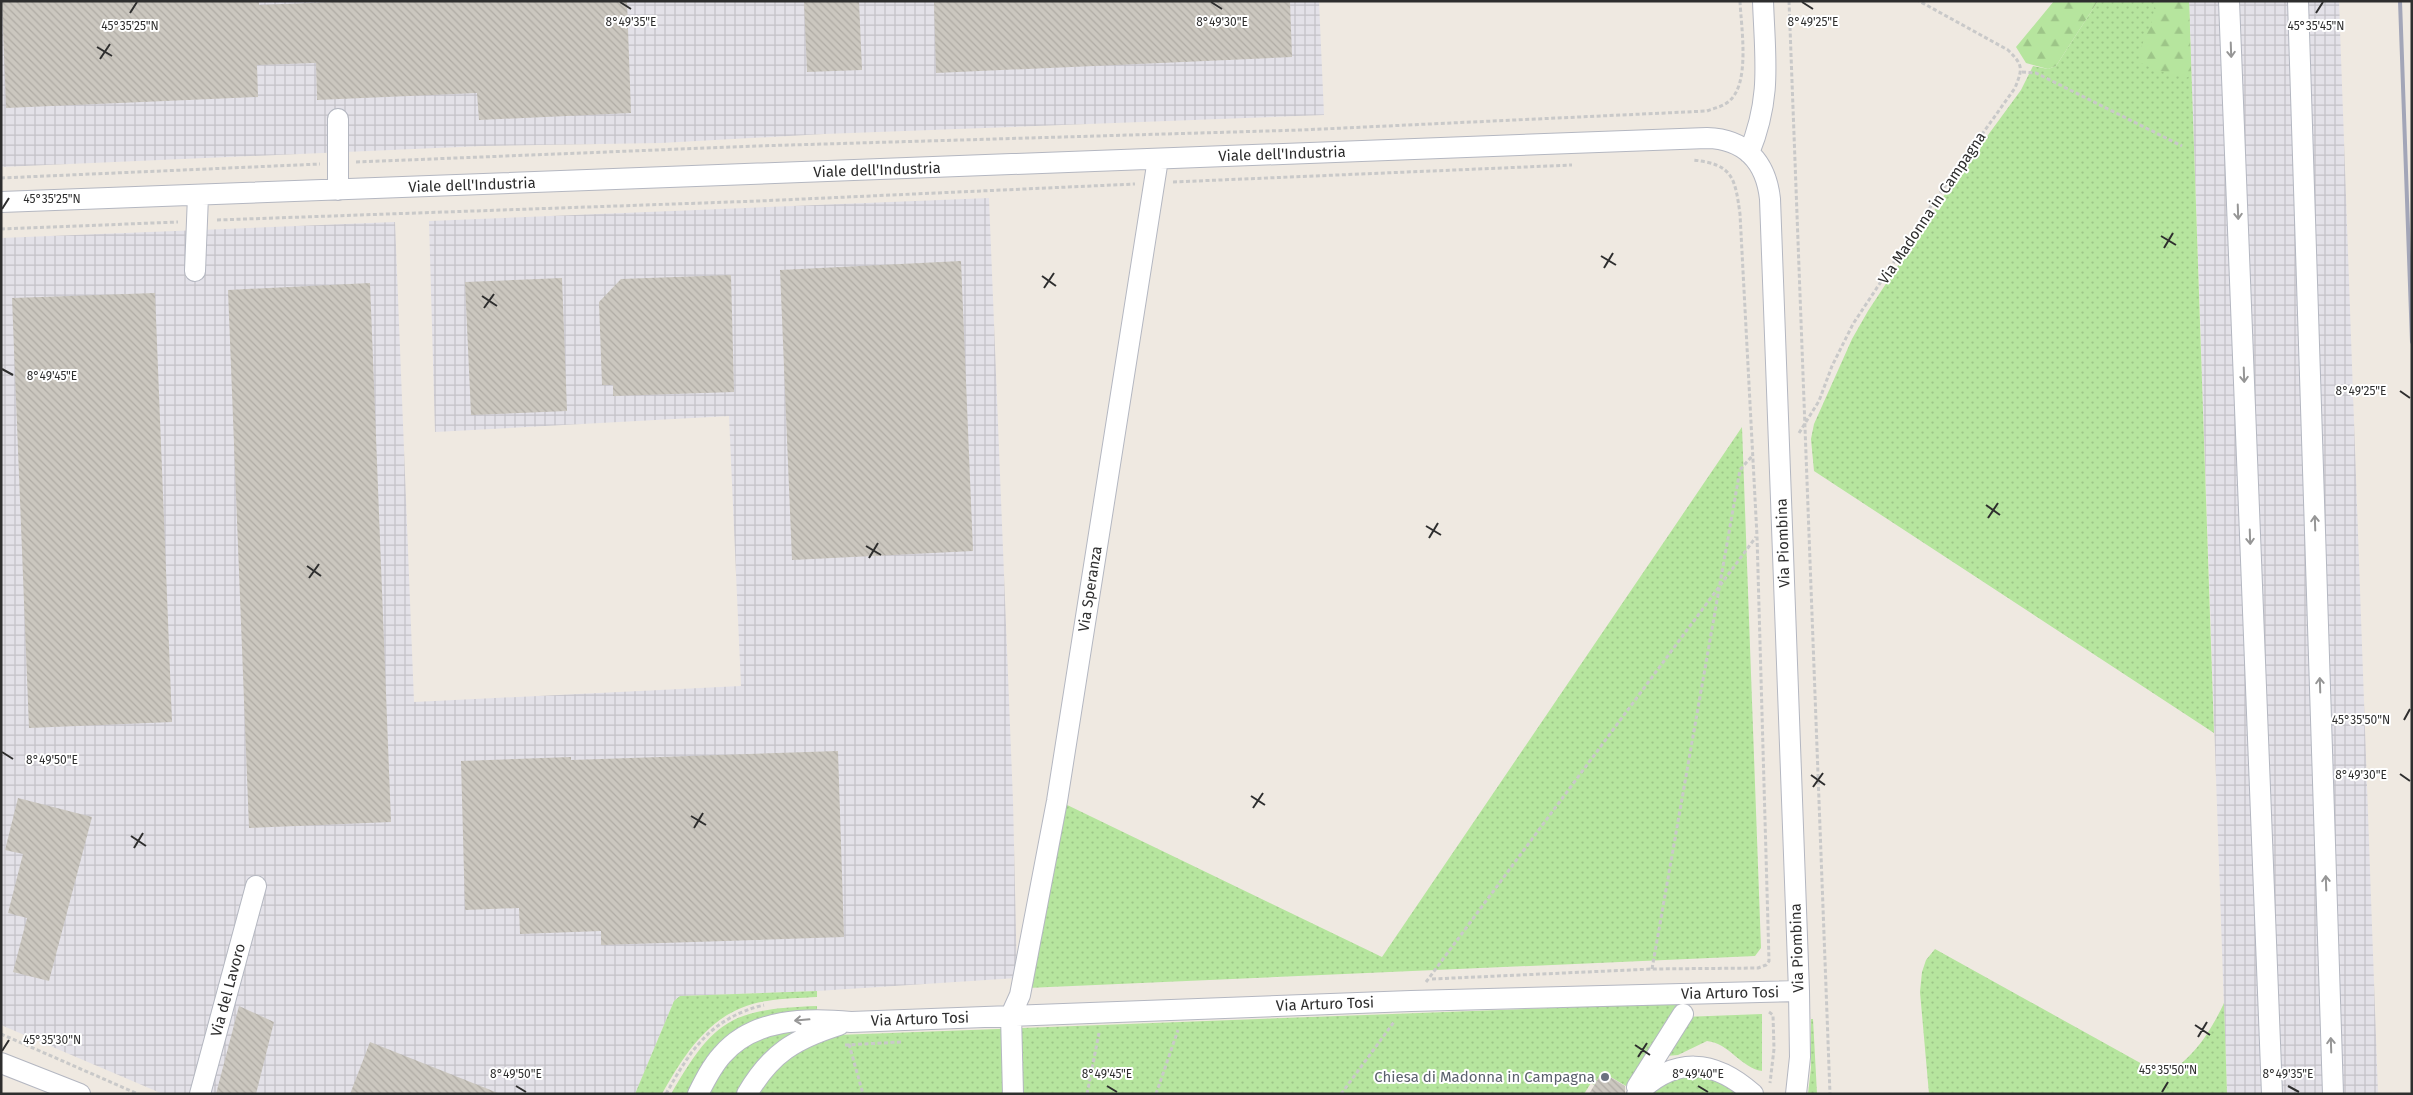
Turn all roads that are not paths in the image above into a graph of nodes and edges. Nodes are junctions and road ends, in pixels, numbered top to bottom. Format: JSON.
{"nodes":[{"id":1,"x":1763,"y":1,"type":"edge"},
{"id":2,"x":2229,"y":1,"type":"edge"},
{"id":3,"x":2298,"y":1,"type":"edge"},
{"id":4,"x":338,"y":119,"type":"dead end"},
{"id":5,"x":1749,"y":152,"type":"junction"},
{"id":6,"x":1158,"y":159,"type":"junction"},
{"id":7,"x":338,"y":190,"type":"junction"},
{"id":8,"x":198,"y":196,"type":"junction"},
{"id":9,"x":1,"y":202,"type":"edge"},
{"id":10,"x":195,"y":271,"type":"dead end"},
{"id":11,"x":256,"y":886,"type":"dead end"},
{"id":12,"x":1799,"y":991,"type":"junction"},
{"id":13,"x":1683,"y":1014,"type":"dead end"},
{"id":14,"x":1011,"y":1015,"type":"junction"},
{"id":15,"x":851,"y":1022,"type":"junction"},
{"id":16,"x":1,"y":1063,"type":"edge"},
{"id":17,"x":1761,"y":1090,"type":"edge"},
{"id":18,"x":80,"y":1094,"type":"edge"},
{"id":19,"x":200,"y":1094,"type":"edge"},
{"id":20,"x":698,"y":1094,"type":"edge"},
{"id":21,"x":747,"y":1094,"type":"edge"},
{"id":22,"x":1013,"y":1094,"type":"edge"},
{"id":23,"x":1633,"y":1094,"type":"edge"},
{"id":24,"x":1637,"y":1094,"type":"edge"},
{"id":25,"x":1796,"y":1094,"type":"edge"},
{"id":26,"x":2272,"y":1094,"type":"edge"},
{"id":27,"x":2333,"y":1094,"type":"edge"}],
"edges":[{"from":1,"to":5,"type":"street"},
{"from":2,"to":26,"type":"street","one_way":true},
{"from":27,"to":3,"type":"street","one_way":true},
{"from":4,"to":7,"type":"street"},
{"from":5,"to":6,"type":"street","name":"Viale dell'Industria"},
{"from":5,"to":12,"type":"street","name":"Via Piombina"},
{"from":6,"to":7,"type":"street","name":"Viale dell'Industria"},
{"from":6,"to":14,"type":"street","name":"Via Speranza"},
{"from":7,"to":8,"type":"street","name":"Viale dell'Industria"},
{"from":8,"to":9,"type":"street","name":"Viale dell'Industria"},
{"from":8,"to":10,"type":"street"},
{"from":11,"to":19,"type":"street","name":"Via del Lavoro"},
{"from":12,"to":14,"type":"street","name":"Via Arturo Tosi"},
{"from":12,"to":25,"type":"street","name":"Via Piombina"},
{"from":13,"to":23,"type":"street"},
{"from":14,"to":15,"type":"street","name":"Via Arturo Tosi"},
{"from":14,"to":22,"type":"street"},
{"from":15,"to":20,"type":"street","name":"Via Arturo Tosi","one_way":true},
{"from":15,"to":21,"type":"street","name":"Via Arturo Tosi"},
{"from":16,"to":18,"type":"street"},
{"from":17,"to":24,"type":"street"}]}
